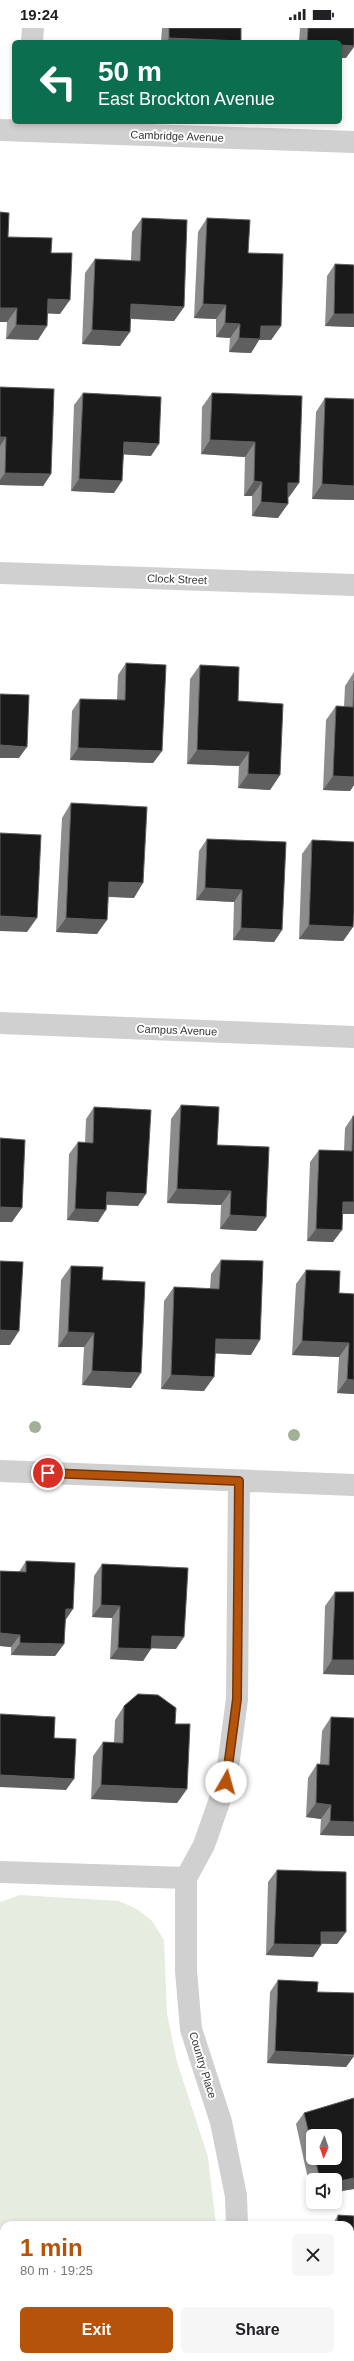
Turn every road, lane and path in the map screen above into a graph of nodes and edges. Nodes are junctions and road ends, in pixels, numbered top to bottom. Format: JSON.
{"nodes":[{"id":1,"x":33,"y":28,"type":"edge"},
{"id":2,"x":32,"y":40,"type":"edge"},
{"id":3,"x":28,"y":127,"type":"edge"},
{"id":4,"x":0,"y":130,"type":"edge"},
{"id":5,"x":354,"y":142,"type":"edge"},
{"id":6,"x":0,"y":573,"type":"edge"},
{"id":7,"x":354,"y":586,"type":"edge"},
{"id":8,"x":0,"y":1023,"type":"edge"},
{"id":9,"x":354,"y":1037,"type":"edge"},
{"id":10,"x":0,"y":1471,"type":"edge"},
{"id":11,"x":239,"y":1481,"type":"junction"},
{"id":12,"x":354,"y":1485,"type":"edge"},
{"id":13,"x":0,"y":1872,"type":"edge"},
{"id":14,"x":186,"y":1878,"type":"junction"},
{"id":15,"x":237,"y":2221,"type":"edge"}],
"edges":[{"from":1,"to":2,"type":"street"},
{"from":3,"to":4,"type":"street","name":"Cambridge Avenue"},
{"from":3,"to":5,"type":"street","name":"Cambridge Avenue"},
{"from":6,"to":7,"type":"street","name":"Clock Street"},
{"from":8,"to":9,"type":"street","name":"Campus Avenue"},
{"from":10,"to":11,"type":"street"},
{"from":11,"to":12,"type":"street"},
{"from":11,"to":14,"type":"street","name":"Country Place"},
{"from":13,"to":14,"type":"street"},
{"from":14,"to":15,"type":"street","name":"Country Place"}]}
